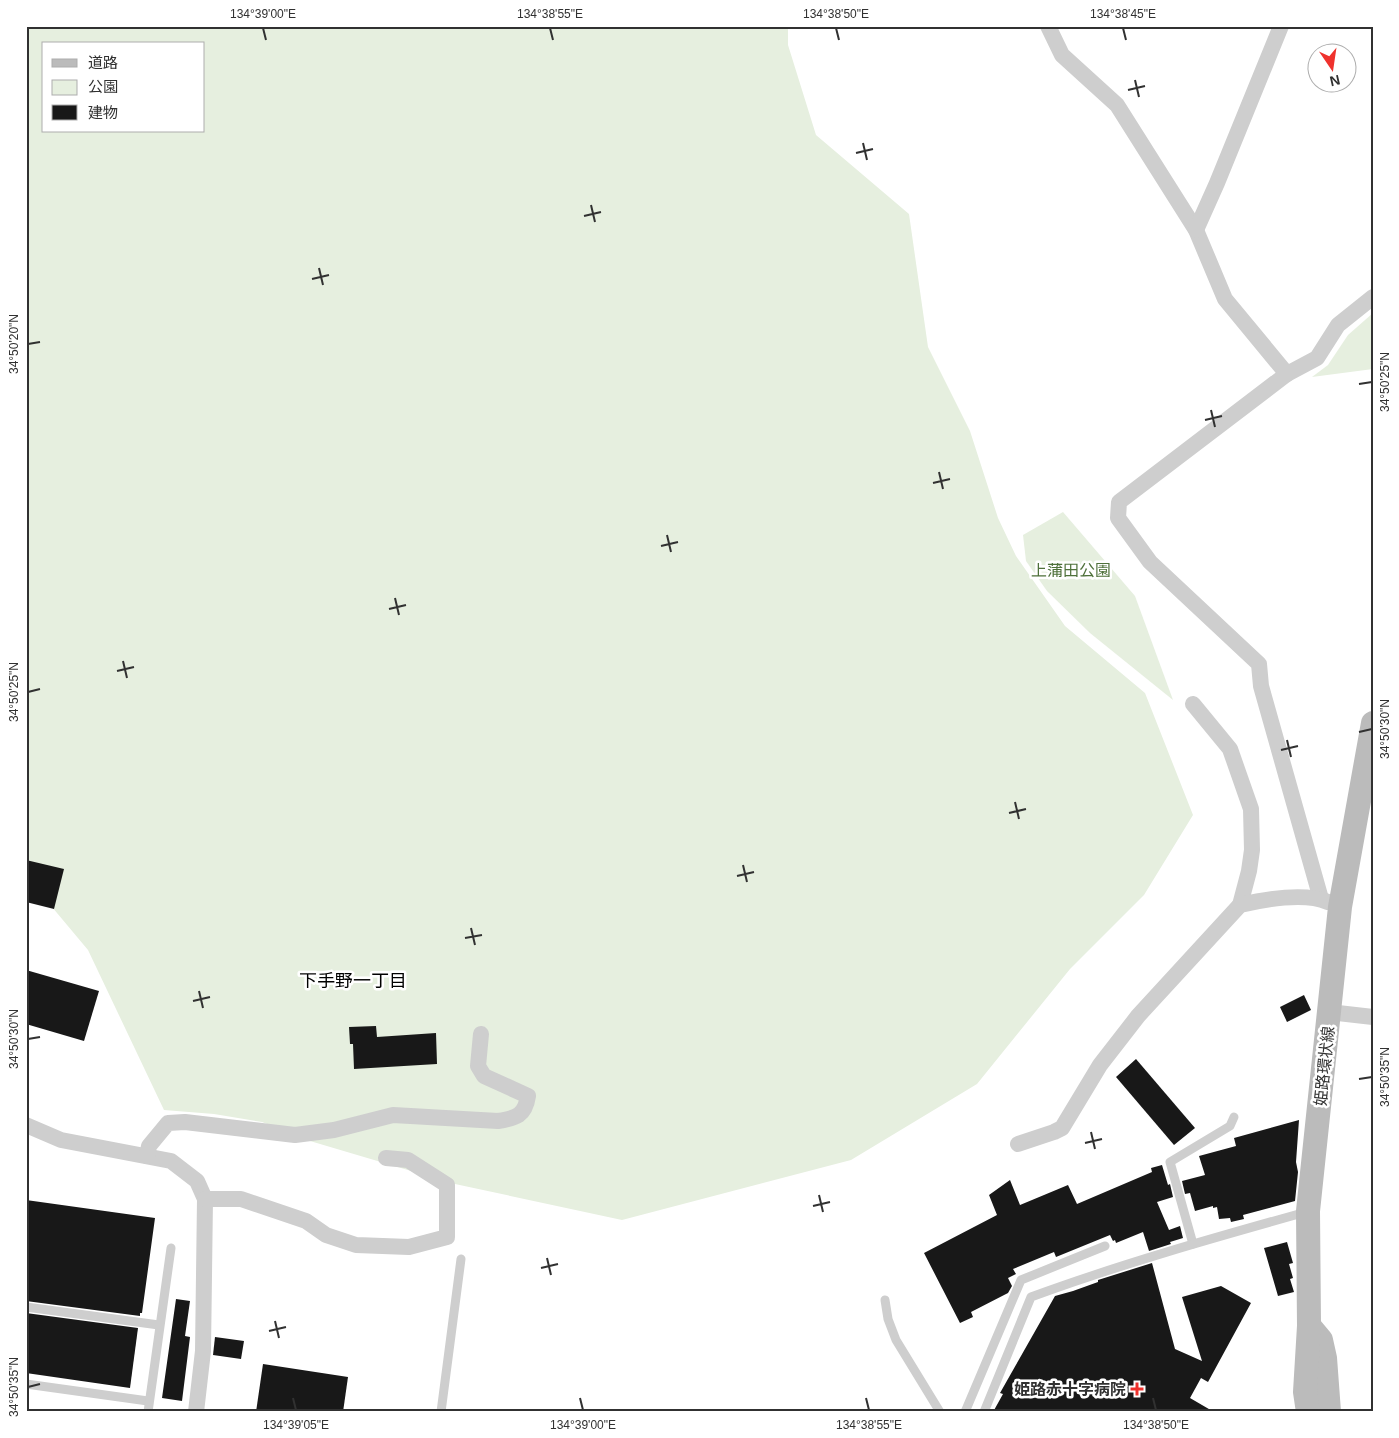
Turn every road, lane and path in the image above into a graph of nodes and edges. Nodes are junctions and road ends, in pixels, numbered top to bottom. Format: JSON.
{"nodes":[{"id":1,"x":1048,"y":26,"type":"edge"},
{"id":2,"x":1281,"y":26,"type":"edge"},
{"id":3,"x":1196,"y":230,"type":"junction"},
{"id":4,"x":1373,"y":297,"type":"edge"},
{"id":5,"x":1286,"y":374,"type":"junction"},
{"id":6,"x":1193,"y":704,"type":"dead end"},
{"id":7,"x":1373,"y":723,"type":"edge"},
{"id":8,"x":1371,"y":754,"type":"edge"},
{"id":9,"x":1330,"y":903,"type":"junction"},
{"id":10,"x":1240,"y":905,"type":"junction"},
{"id":11,"x":1330,"y":1012,"type":"junction"},
{"id":12,"x":1373,"y":1017,"type":"edge"},
{"id":13,"x":481,"y":1034,"type":"dead end"},
{"id":14,"x":1234,"y":1118,"type":"dead end"},
{"id":15,"x":26,"y":1125,"type":"edge"},
{"id":16,"x":1018,"y":1144,"type":"dead end"},
{"id":17,"x":147,"y":1156,"type":"junction"},
{"id":18,"x":386,"y":1158,"type":"dead end"},
{"id":19,"x":205,"y":1199,"type":"junction"},
{"id":20,"x":1308,"y":1212,"type":"junction"},
{"id":21,"x":1193,"y":1244,"type":"junction"},
{"id":22,"x":1104,"y":1246,"type":"dead end"},
{"id":23,"x":171,"y":1248,"type":"dead end"},
{"id":24,"x":461,"y":1259,"type":"dead end"},
{"id":25,"x":885,"y":1300,"type":"dead end"},
{"id":26,"x":26,"y":1307,"type":"edge"},
{"id":27,"x":159,"y":1325,"type":"junction"},
{"id":28,"x":1309,"y":1326,"type":"junction"},
{"id":29,"x":26,"y":1384,"type":"edge"},
{"id":30,"x":148,"y":1401,"type":"junction"},
{"id":31,"x":148,"y":1412,"type":"edge"},
{"id":32,"x":196,"y":1412,"type":"edge"},
{"id":33,"x":441,"y":1412,"type":"edge"},
{"id":34,"x":940,"y":1412,"type":"edge"},
{"id":35,"x":964,"y":1412,"type":"edge"},
{"id":36,"x":984,"y":1412,"type":"edge"},
{"id":37,"x":1308,"y":1412,"type":"edge"},
{"id":38,"x":1329,"y":1412,"type":"edge"}],
"edges":[{"from":1,"to":3,"type":"street"},
{"from":2,"to":3,"type":"street"},
{"from":3,"to":5,"type":"street"},
{"from":4,"to":5,"type":"street"},
{"from":5,"to":9,"type":"street"},
{"from":6,"to":10,"type":"street"},
{"from":7,"to":8,"type":"main road","name":"姫路環状線"},
{"from":8,"to":9,"type":"main road","name":"姫路環状線"},
{"from":9,"to":10,"type":"street"},
{"from":9,"to":11,"type":"main road","name":"姫路環状線"},
{"from":10,"to":16,"type":"street"},
{"from":11,"to":12,"type":"street"},
{"from":11,"to":20,"type":"main road","name":"姫路環状線"},
{"from":13,"to":17,"type":"street"},
{"from":14,"to":21,"type":"lane"},
{"from":15,"to":17,"type":"street"},
{"from":17,"to":19,"type":"street"},
{"from":18,"to":19,"type":"street"},
{"from":19,"to":32,"type":"street"},
{"from":20,"to":21,"type":"lane"},
{"from":20,"to":28,"type":"main road","name":"姫路環状線"},
{"from":21,"to":36,"type":"lane"},
{"from":22,"to":35,"type":"lane"},
{"from":23,"to":27,"type":"lane"},
{"from":24,"to":33,"type":"lane"},
{"from":25,"to":34,"type":"lane"},
{"from":26,"to":27,"type":"lane"},
{"from":27,"to":30,"type":"lane"},
{"from":28,"to":37,"type":"main road","name":"姫路環状線"},
{"from":28,"to":38,"type":"main road"},
{"from":29,"to":30,"type":"lane"},
{"from":30,"to":31,"type":"lane"}]}
